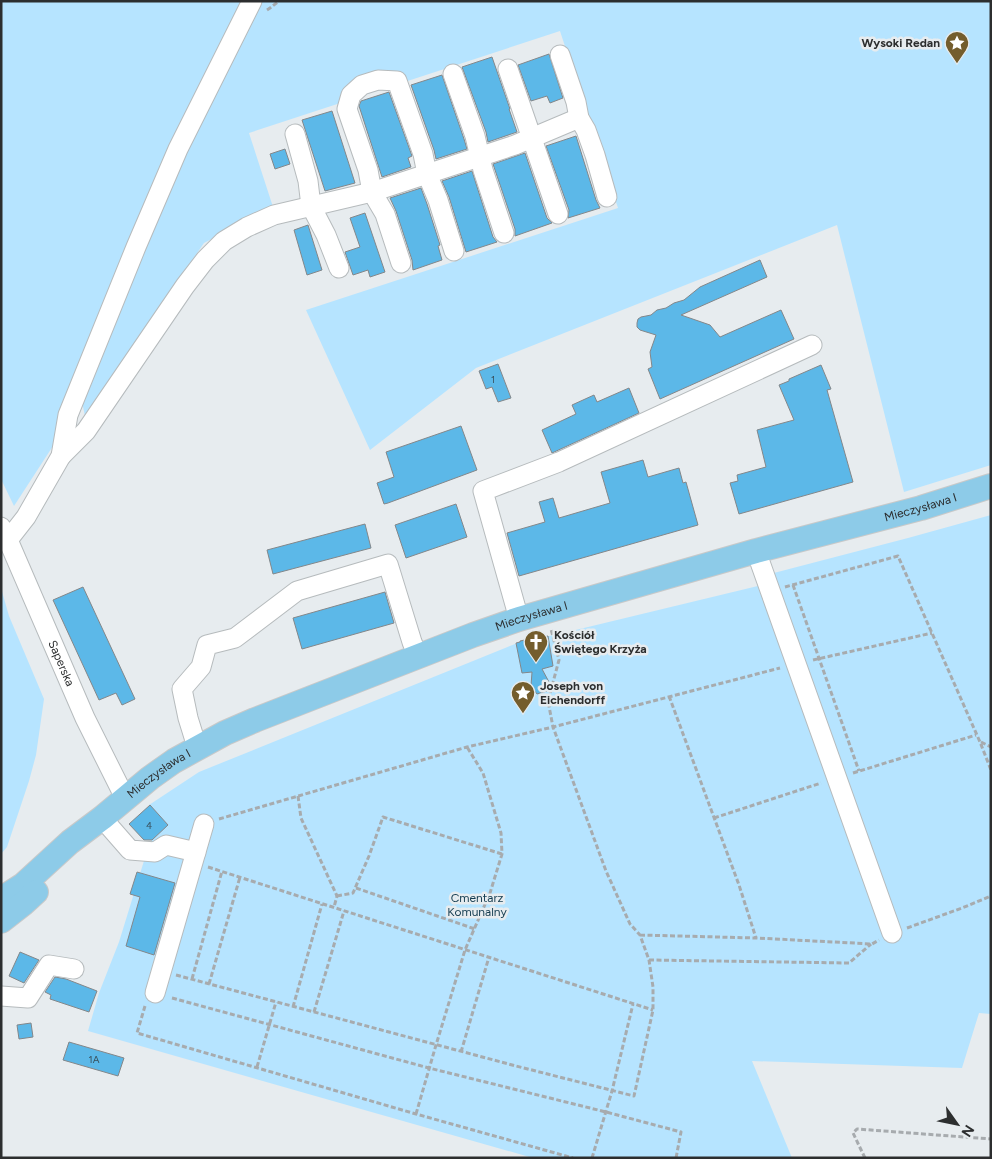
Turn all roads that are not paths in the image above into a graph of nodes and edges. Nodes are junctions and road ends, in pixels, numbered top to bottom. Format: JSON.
{"nodes":[{"id":1,"x":252,"y":1,"type":"edge"},
{"id":2,"x":560,"y":54,"type":"dead end"},
{"id":3,"x":508,"y":69,"type":"dead end"},
{"id":4,"x":453,"y":74,"type":"dead end"},
{"id":5,"x":580,"y":118,"type":"junction"},
{"id":6,"x":295,"y":134,"type":"dead end"},
{"id":7,"x":532,"y":137,"type":"junction"},
{"id":8,"x":479,"y":157,"type":"junction"},
{"id":9,"x":427,"y":174,"type":"junction"},
{"id":10,"x":372,"y":192,"type":"junction"},
{"id":11,"x":607,"y":198,"type":"dead end"},
{"id":12,"x":311,"y":206,"type":"junction"},
{"id":13,"x":558,"y":214,"type":"dead end"},
{"id":14,"x":504,"y":233,"type":"dead end"},
{"id":15,"x":454,"y":251,"type":"dead end"},
{"id":16,"x":400,"y":263,"type":"dead end"},
{"id":17,"x":339,"y":268,"type":"dead end"},
{"id":18,"x":812,"y":345,"type":"dead end"},
{"id":19,"x":61,"y":456,"type":"junction"},
{"id":20,"x":991,"y":486,"type":"edge"},
{"id":21,"x":5,"y":534,"type":"edge"},
{"id":22,"x":756,"y":552,"type":"junction"},
{"id":23,"x":519,"y":619,"type":"junction"},
{"id":24,"x":418,"y":657,"type":"junction"},
{"id":25,"x":197,"y":747,"type":"junction"},
{"id":26,"x":125,"y":798,"type":"junction"},
{"id":27,"x":102,"y":818,"type":"junction"},
{"id":28,"x":204,"y":824,"type":"road end"},
{"id":29,"x":194,"y":857,"type":"junction"},
{"id":30,"x":13,"y":901,"type":"edge"},
{"id":31,"x":1,"y":921,"type":"edge"},
{"id":32,"x":892,"y":934,"type":"road end"},
{"id":33,"x":1,"y":935,"type":"edge"},
{"id":34,"x":74,"y":969,"type":"dead end"},
{"id":35,"x":155,"y":993,"type":"road end"},
{"id":36,"x":1,"y":996,"type":"edge"}],
"edges":[{"from":1,"to":19,"type":"street"},
{"from":2,"to":5,"type":"street"},
{"from":3,"to":7,"type":"street"},
{"from":4,"to":8,"type":"street"},
{"from":5,"to":7,"type":"street"},
{"from":5,"to":11,"type":"street"},
{"from":6,"to":12,"type":"street"},
{"from":7,"to":8,"type":"street"},
{"from":7,"to":13,"type":"street"},
{"from":8,"to":9,"type":"street"},
{"from":8,"to":14,"type":"street"},
{"from":9,"to":10,"type":"street"},
{"from":9,"to":10,"type":"street"},
{"from":9,"to":15,"type":"street"},
{"from":10,"to":12,"type":"street"},
{"from":10,"to":16,"type":"street"},
{"from":12,"to":17,"type":"street"},
{"from":12,"to":19,"type":"street"},
{"from":18,"to":23,"type":"street"},
{"from":19,"to":21,"type":"street"},
{"from":20,"to":22,"type":"main road","name":"Mieczysława I"},
{"from":21,"to":26,"type":"street","name":"Saperska"},
{"from":22,"to":23,"type":"main road","name":"Mieczysława I"},
{"from":22,"to":32,"type":"street"},
{"from":23,"to":24,"type":"main road","name":"Mieczysława I"},
{"from":24,"to":25,"type":"main road","name":"Mieczysława I"},
{"from":24,"to":25,"type":"street"},
{"from":25,"to":26,"type":"main road","name":"Mieczysława I"},
{"from":26,"to":27,"type":"main road","name":"Mieczysława I"},
{"from":27,"to":29,"type":"street"},
{"from":27,"to":30,"type":"main road","name":"Mieczysława I"},
{"from":28,"to":29,"type":"street"},
{"from":29,"to":35,"type":"street"},
{"from":30,"to":31,"type":"main road","name":"Mieczysława I"},
{"from":30,"to":33,"type":"street"},
{"from":34,"to":36,"type":"street"}]}
